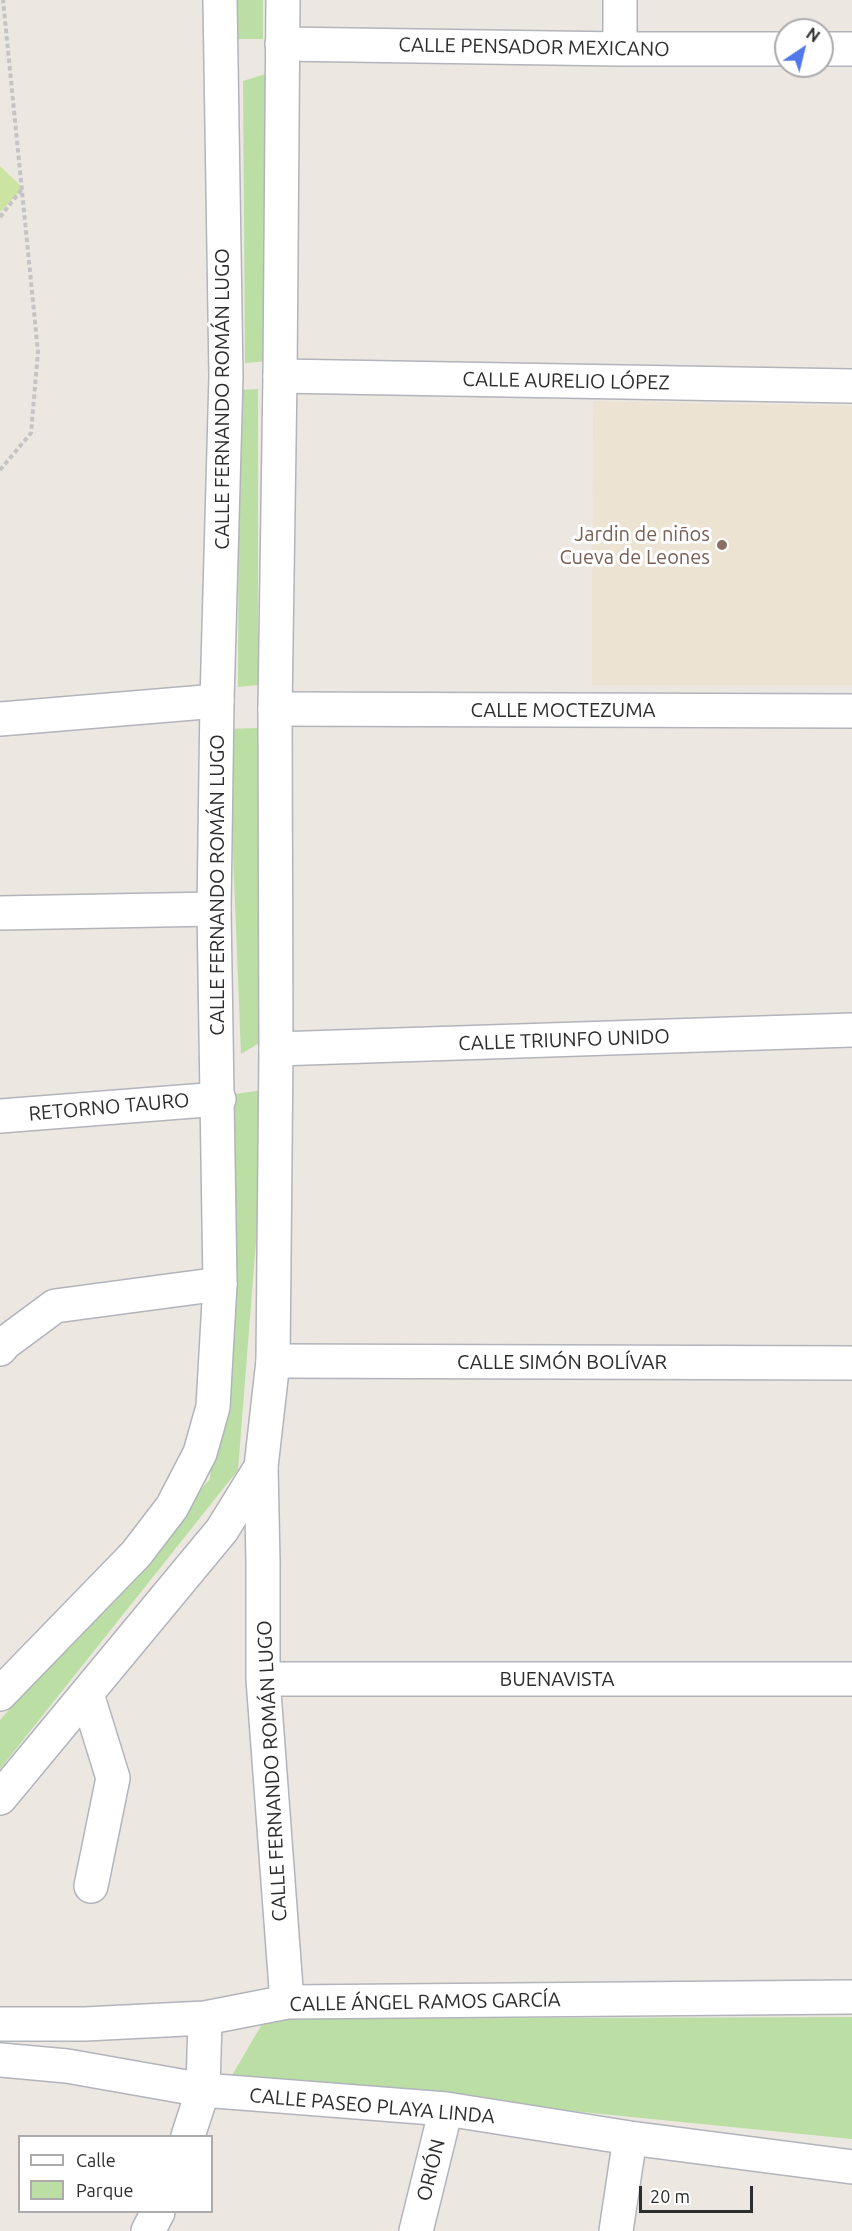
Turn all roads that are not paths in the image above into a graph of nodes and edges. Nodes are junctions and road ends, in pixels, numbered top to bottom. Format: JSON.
{"nodes":[{"id":1,"x":220,"y":0,"type":"edge"},
{"id":2,"x":283,"y":0,"type":"edge"},
{"id":3,"x":620,"y":0,"type":"edge"},
{"id":4,"x":282,"y":44,"type":"junction"},
{"id":5,"x":620,"y":49,"type":"junction"},
{"id":6,"x":774,"y":49,"type":"edge"},
{"id":7,"x":834,"y":49,"type":"edge"},
{"id":8,"x":852,"y":49,"type":"edge"},
{"id":9,"x":280,"y":376,"type":"junction"},
{"id":10,"x":852,"y":386,"type":"edge"},
{"id":11,"x":217,"y":701,"type":"junction"},
{"id":12,"x":275,"y":709,"type":"junction"},
{"id":13,"x":852,"y":711,"type":"edge"},
{"id":14,"x":0,"y":719,"type":"edge"},
{"id":15,"x":214,"y":909,"type":"junction"},
{"id":16,"x":0,"y":913,"type":"edge"},
{"id":17,"x":852,"y":1030,"type":"edge"},
{"id":18,"x":276,"y":1049,"type":"junction"},
{"id":19,"x":219,"y":1098,"type":"junction"},
{"id":20,"x":0,"y":1116,"type":"edge"},
{"id":21,"x":220,"y":1284,"type":"junction"},
{"id":22,"x":0,"y":1349,"type":"edge"},
{"id":23,"x":273,"y":1361,"type":"junction"},
{"id":24,"x":852,"y":1363,"type":"edge"},
{"id":25,"x":261,"y":1467,"type":"junction"},
{"id":26,"x":263,"y":1679,"type":"junction"},
{"id":27,"x":852,"y":1679,"type":"edge"},
{"id":28,"x":0,"y":1694,"type":"edge"},
{"id":29,"x":87,"y":1694,"type":"junction"},
{"id":30,"x":0,"y":1798,"type":"edge"},
{"id":31,"x":91,"y":1886,"type":"dead end"},
{"id":32,"x":852,"y":1997,"type":"edge"},
{"id":33,"x":287,"y":2002,"type":"junction"},
{"id":34,"x":205,"y":2018,"type":"junction"},
{"id":35,"x":13,"y":2024,"type":"edge"},
{"id":36,"x":3,"y":2065,"type":"edge"},
{"id":37,"x":203,"y":2090,"type":"junction"},
{"id":38,"x":446,"y":2109,"type":"junction"},
{"id":39,"x":188,"y":2135,"type":"edge"},
{"id":40,"x":630,"y":2138,"type":"junction"},
{"id":41,"x":852,"y":2167,"type":"edge"},
{"id":42,"x":157,"y":2213,"type":"edge"},
{"id":43,"x":148,"y":2231,"type":"edge"},
{"id":44,"x":416,"y":2231,"type":"edge"},
{"id":45,"x":616,"y":2231,"type":"edge"}],
"edges":[{"from":1,"to":11,"type":"street","name":"CALLE FERNANDO ROMÁN LUGO"},
{"from":2,"to":4,"type":"street","name":"CALLE FERNANDO ROMÁN LUGO"},
{"from":3,"to":5,"type":"street"},
{"from":4,"to":5,"type":"street","name":"CALLE PENSADOR MEXICANO"},
{"from":4,"to":9,"type":"street","name":"CALLE FERNANDO ROMÁN LUGO"},
{"from":5,"to":6,"type":"street","name":"CALLE PENSADOR MEXICANO"},
{"from":7,"to":8,"type":"street"},
{"from":9,"to":10,"type":"street","name":"CALLE AURELIO LÓPEZ"},
{"from":9,"to":12,"type":"street","name":"CALLE FERNANDO ROMÁN LUGO"},
{"from":11,"to":14,"type":"street"},
{"from":11,"to":15,"type":"street","name":"CALLE FERNANDO ROMÁN LUGO"},
{"from":12,"to":13,"type":"street","name":"CALLE MOCTEZUMA"},
{"from":12,"to":18,"type":"street","name":"CALLE FERNANDO ROMÁN LUGO"},
{"from":15,"to":16,"type":"street"},
{"from":15,"to":19,"type":"street","name":"CALLE FERNANDO ROMÁN LUGO"},
{"from":17,"to":18,"type":"street","name":"CALLE TRIUNFO UNIDO"},
{"from":18,"to":23,"type":"street","name":"CALLE FERNANDO ROMÁN LUGO"},
{"from":19,"to":20,"type":"street","name":"RETORNO TAURO"},
{"from":19,"to":21,"type":"street","name":"CALLE FERNANDO ROMÁN LUGO"},
{"from":21,"to":22,"type":"street"},
{"from":21,"to":28,"type":"street","name":"CALLE FERNANDO ROMÁN LUGO"},
{"from":23,"to":24,"type":"street","name":"CALLE SIMÓN BOLÍVAR"},
{"from":23,"to":25,"type":"street","name":"CALLE FERNANDO ROMÁN LUGO"},
{"from":25,"to":26,"type":"street","name":"CALLE FERNANDO ROMÁN LUGO"},
{"from":25,"to":29,"type":"street","name":"CALLE FERNANDO ROMÁN LUGO"},
{"from":26,"to":27,"type":"street","name":"BUENAVISTA"},
{"from":26,"to":33,"type":"street","name":"CALLE FERNANDO ROMÁN LUGO"},
{"from":29,"to":30,"type":"street","name":"CALLE FERNANDO ROMÁN LUGO"},
{"from":29,"to":31,"type":"street"},
{"from":32,"to":33,"type":"street","name":"CALLE ÁNGEL RAMOS GARCÍA"},
{"from":33,"to":34,"type":"street","name":"CALLE ÁNGEL RAMOS GARCÍA"},
{"from":34,"to":35,"type":"street","name":"CALLE ÁNGEL RAMOS GARCÍA"},
{"from":34,"to":37,"type":"street"},
{"from":35,"to":36,"type":"street"},
{"from":36,"to":37,"type":"street","name":"CALLE PASEO PLAYA LINDA"},
{"from":37,"to":38,"type":"street","name":"CALLE PASEO PLAYA LINDA"},
{"from":37,"to":39,"type":"street"},
{"from":38,"to":40,"type":"street","name":"CALLE PASEO PLAYA LINDA"},
{"from":38,"to":44,"type":"street","name":"ORIÓN"},
{"from":40,"to":41,"type":"street","name":"CALLE PASEO PLAYA LINDA"},
{"from":40,"to":45,"type":"street"},
{"from":42,"to":43,"type":"street"}]}
